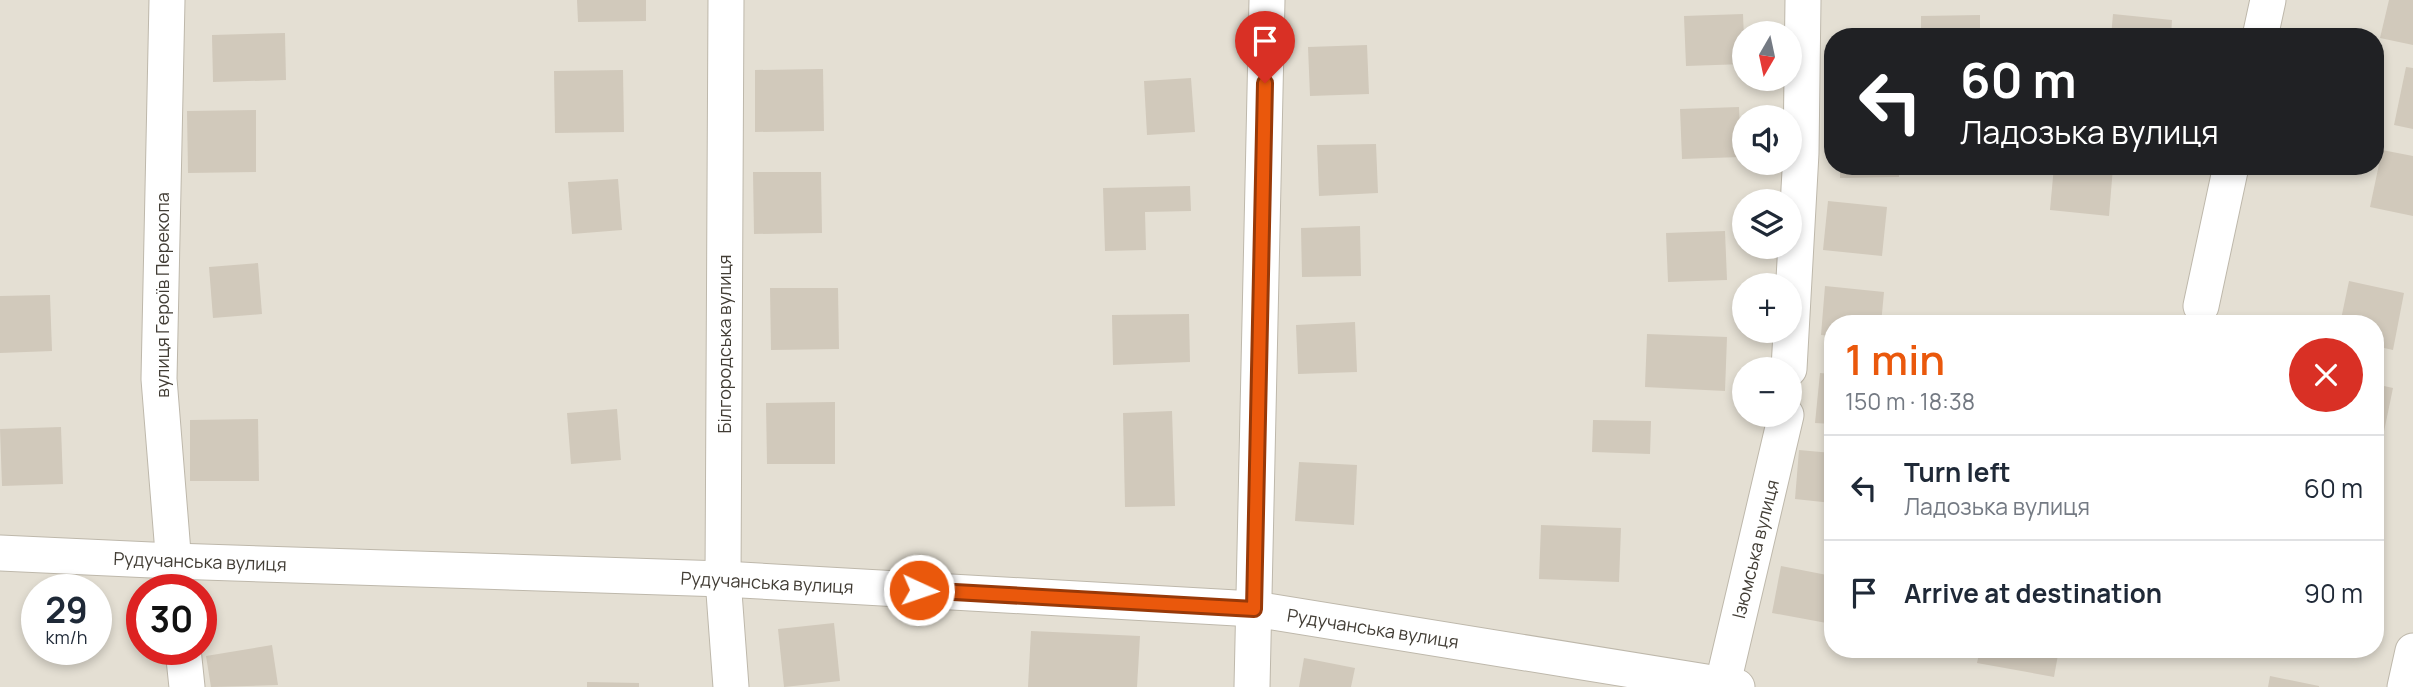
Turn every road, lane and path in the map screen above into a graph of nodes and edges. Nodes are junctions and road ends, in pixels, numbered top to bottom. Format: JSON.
{"nodes":[{"id":1,"x":167,"y":0,"type":"edge"},
{"id":2,"x":726,"y":0,"type":"edge"},
{"id":3,"x":1267,"y":0,"type":"edge"},
{"id":4,"x":1803,"y":0,"type":"edge"},
{"id":5,"x":2268,"y":0,"type":"edge"},
{"id":6,"x":2262,"y":28,"type":"edge"},
{"id":7,"x":2229,"y":175,"type":"edge"},
{"id":8,"x":2201,"y":306,"type":"dead end"},
{"id":9,"x":1790,"y":357,"type":"edge"},
{"id":10,"x":1784,"y":427,"type":"edge"},
{"id":11,"x":0,"y":553,"type":"edge"},
{"id":12,"x":167,"y":574,"type":"edge"},
{"id":13,"x":175,"y":574,"type":"edge"},
{"id":14,"x":217,"y":575,"type":"edge"},
{"id":15,"x":723,"y":579,"type":"junction"},
{"id":16,"x":1254,"y":609,"type":"junction"},
{"id":17,"x":2413,"y":651,"type":"edge"},
{"id":18,"x":185,"y":665,"type":"edge"},
{"id":19,"x":1730,"y":685,"type":"edge"},
{"id":20,"x":187,"y":687,"type":"edge"},
{"id":21,"x":731,"y":687,"type":"edge"},
{"id":22,"x":1252,"y":687,"type":"edge"},
{"id":23,"x":2405,"y":687,"type":"edge"}],
"edges":[{"from":1,"to":13,"type":"street","name":"вулиця Героїв Перекопа"},
{"from":2,"to":15,"type":"street","name":"Білгородська вулиця"},
{"from":3,"to":16,"type":"street"},
{"from":4,"to":9,"type":"street"},
{"from":5,"to":6,"type":"street"},
{"from":7,"to":8,"type":"street"},
{"from":10,"to":19,"type":"street","name":"Ізюмська вулиця"},
{"from":11,"to":12,"type":"street","name":"Рудучанська вулиця"},
{"from":14,"to":15,"type":"street","name":"Рудучанська вулиця"},
{"from":15,"to":16,"type":"street","name":"Рудучанська вулиця"},
{"from":15,"to":21,"type":"street","name":"Білгородська вулиця"},
{"from":16,"to":19,"type":"street","name":"Рудучанська вулиця"},
{"from":16,"to":22,"type":"street"},
{"from":17,"to":23,"type":"street"},
{"from":18,"to":20,"type":"street"}]}
